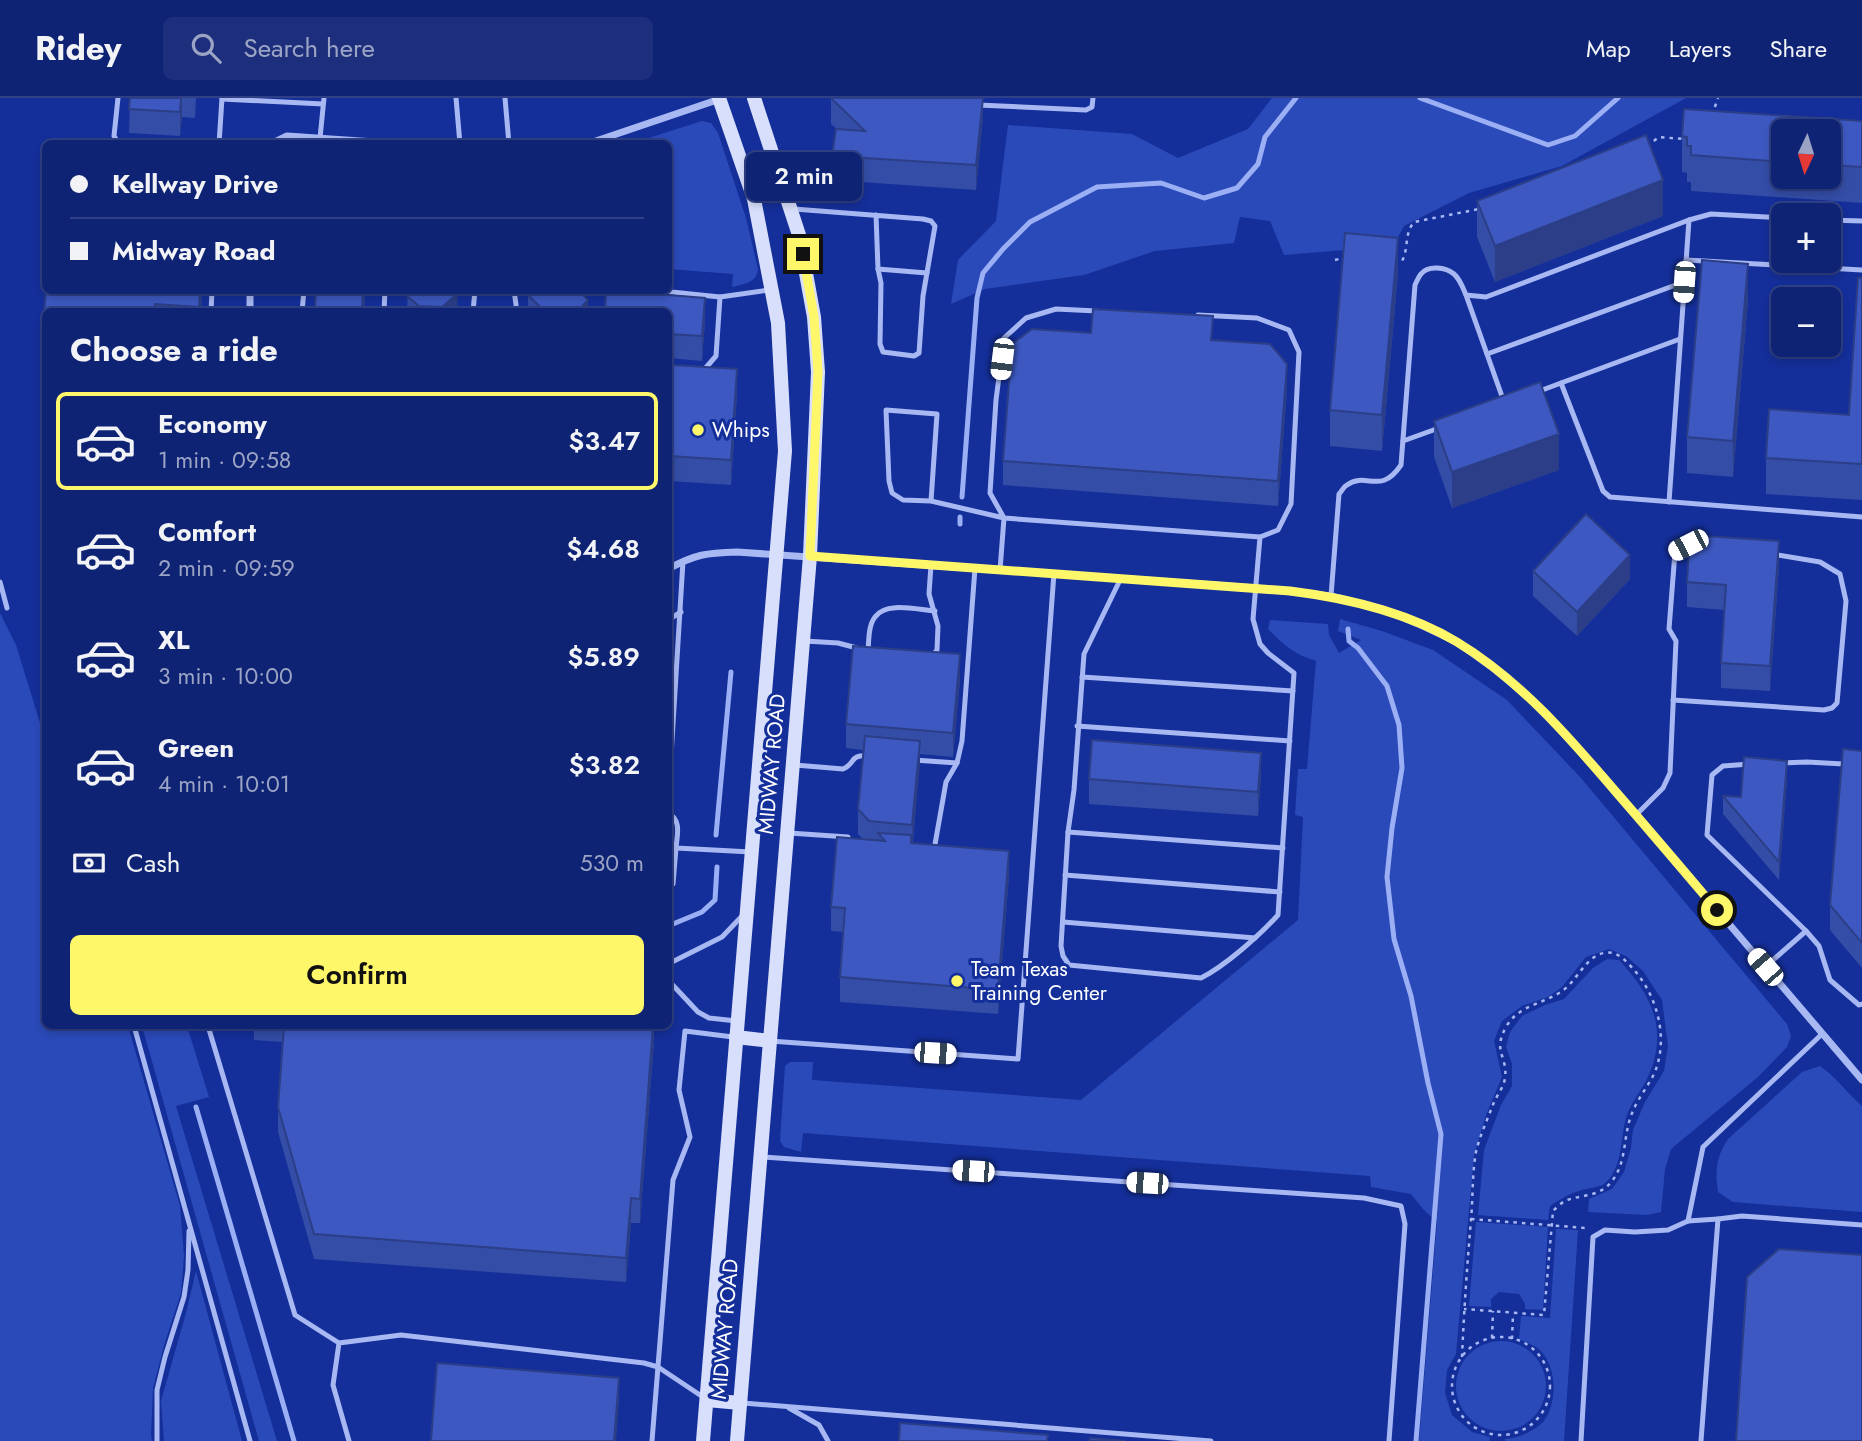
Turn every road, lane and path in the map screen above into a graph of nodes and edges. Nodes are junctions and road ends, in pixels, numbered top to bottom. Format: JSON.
{"nodes":[{"id":1,"x":118,"y":98,"type":"edge"},
{"id":2,"x":222,"y":98,"type":"edge"},
{"id":3,"x":456,"y":98,"type":"edge"},
{"id":4,"x":505,"y":98,"type":"edge"},
{"id":5,"x":721,"y":98,"type":"edge"},
{"id":6,"x":754,"y":98,"type":"edge"},
{"id":7,"x":1093,"y":98,"type":"edge"},
{"id":8,"x":1718,"y":98,"type":"edge"},
{"id":9,"x":323,"y":101,"type":"edge"},
{"id":10,"x":970,"y":104,"type":"edge"},
{"id":11,"x":1712,"y":116,"type":"edge"},
{"id":12,"x":320,"y":138,"type":"junction"},
{"id":13,"x":116,"y":140,"type":"edge"},
{"id":14,"x":219,"y":140,"type":"edge"},
{"id":15,"x":279,"y":140,"type":"edge"},
{"id":16,"x":350,"y":140,"type":"edge"},
{"id":17,"x":460,"y":140,"type":"edge"},
{"id":18,"x":509,"y":140,"type":"edge"},
{"id":19,"x":600,"y":140,"type":"edge"},
{"id":20,"x":1693,"y":140,"type":"edge"},
{"id":21,"x":1646,"y":147,"type":"edge"},
{"id":22,"x":1483,"y":208,"type":"edge"},
{"id":23,"x":791,"y":209,"type":"junction"},
{"id":24,"x":876,"y":215,"type":"junction"},
{"id":25,"x":1771,"y":217,"type":"edge"},
{"id":26,"x":1689,"y":220,"type":"junction"},
{"id":27,"x":1841,"y":220,"type":"edge"},
{"id":28,"x":1862,"y":221,"type":"edge"},
{"id":29,"x":1353,"y":257,"type":"edge"},
{"id":30,"x":1388,"y":259,"type":"edge"},
{"id":31,"x":1335,"y":260,"type":"dead end"},
{"id":32,"x":1686,"y":260,"type":"junction"},
{"id":33,"x":878,"y":269,"type":"junction"},
{"id":34,"x":1862,"y":270,"type":"edge"},
{"id":35,"x":927,"y":273,"type":"junction"},
{"id":36,"x":1684,"y":282,"type":"junction"},
{"id":37,"x":772,"y":290,"type":"junction"},
{"id":38,"x":672,"y":292,"type":"edge"},
{"id":39,"x":1466,"y":295,"type":"junction"},
{"id":40,"x":720,"y":297,"type":"junction"},
{"id":41,"x":1109,"y":312,"type":"edge"},
{"id":42,"x":1190,"y":315,"type":"edge"},
{"id":43,"x":1680,"y":339,"type":"junction"},
{"id":44,"x":1487,"y":354,"type":"junction"},
{"id":45,"x":692,"y":370,"type":"edge"},
{"id":46,"x":1560,"y":383,"type":"junction"},
{"id":47,"x":1528,"y":396,"type":"edge"},
{"id":48,"x":1517,"y":400,"type":"edge"},
{"id":49,"x":1506,"y":405,"type":"junction"},
{"id":50,"x":1493,"y":409,"type":"edge"},
{"id":51,"x":1442,"y":427,"type":"edge"},
{"id":52,"x":1404,"y":441,"type":"junction"},
{"id":53,"x":931,"y":501,"type":"junction"},
{"id":54,"x":1669,"y":502,"type":"junction"},
{"id":55,"x":1862,"y":517,"type":"edge"},
{"id":56,"x":1004,"y":518,"type":"junction"},
{"id":57,"x":1260,"y":537,"type":"junction"},
{"id":58,"x":1702,"y":546,"type":"edge"},
{"id":59,"x":1769,"y":553,"type":"edge"},
{"id":60,"x":776,"y":554,"type":"junction"},
{"id":61,"x":810,"y":556,"type":"junction"},
{"id":62,"x":684,"y":561,"type":"junction"},
{"id":63,"x":931,"y":565,"type":"junction"},
{"id":64,"x":672,"y":567,"type":"edge"},
{"id":65,"x":975,"y":568,"type":"junction"},
{"id":66,"x":1000,"y":570,"type":"junction"},
{"id":67,"x":1054,"y":573,"type":"junction"},
{"id":68,"x":1121,"y":578,"type":"junction"},
{"id":69,"x":0,"y":582,"type":"edge"},
{"id":70,"x":1257,"y":588,"type":"junction"},
{"id":71,"x":1331,"y":597,"type":"junction"},
{"id":72,"x":7,"y":608,"type":"dead end"},
{"id":73,"x":935,"y":611,"type":"junction"},
{"id":74,"x":681,"y":612,"type":"junction"},
{"id":75,"x":672,"y":618,"type":"edge"},
{"id":76,"x":803,"y":640,"type":"junction"},
{"id":77,"x":867,"y":654,"type":"junction"},
{"id":78,"x":879,"y":654,"type":"edge"},
{"id":79,"x":925,"y":658,"type":"edge"},
{"id":80,"x":1082,"y":677,"type":"junction"},
{"id":81,"x":1293,"y":691,"type":"junction"},
{"id":82,"x":1673,"y":700,"type":"junction"},
{"id":83,"x":1077,"y":726,"type":"junction"},
{"id":84,"x":1290,"y":741,"type":"junction"},
{"id":85,"x":672,"y":744,"type":"edge"},
{"id":86,"x":874,"y":756,"type":"edge"},
{"id":87,"x":901,"y":758,"type":"edge"},
{"id":88,"x":957,"y":763,"type":"junction"},
{"id":89,"x":1759,"y":764,"type":"edge"},
{"id":90,"x":1771,"y":764,"type":"edge"},
{"id":91,"x":794,"y":765,"type":"junction"},
{"id":92,"x":1862,"y":765,"type":"edge"},
{"id":93,"x":672,"y":815,"type":"edge"},
{"id":94,"x":1636,"y":815,"type":"junction"},
{"id":95,"x":1068,"y":832,"type":"junction"},
{"id":96,"x":787,"y":833,"type":"junction"},
{"id":97,"x":677,"y":848,"type":"junction"},
{"id":98,"x":1283,"y":848,"type":"junction"},
{"id":99,"x":855,"y":850,"type":"edge"},
{"id":100,"x":751,"y":852,"type":"junction"},
{"id":101,"x":930,"y":856,"type":"edge"},
{"id":102,"x":1065,"y":875,"type":"junction"},
{"id":103,"x":672,"y":884,"type":"edge"},
{"id":104,"x":1280,"y":892,"type":"junction"},
{"id":105,"x":746,"y":912,"type":"junction"},
{"id":106,"x":1063,"y":922,"type":"junction"},
{"id":107,"x":1806,"y":931,"type":"junction"},
{"id":108,"x":1255,"y":938,"type":"junction"},
{"id":109,"x":672,"y":962,"type":"edge"},
{"id":110,"x":1765,"y":967,"type":"junction"},
{"id":111,"x":672,"y":984,"type":"edge"},
{"id":112,"x":1862,"y":1004,"type":"edge"},
{"id":113,"x":737,"y":1021,"type":"junction"},
{"id":114,"x":135,"y":1029,"type":"edge"},
{"id":115,"x":209,"y":1029,"type":"edge"},
{"id":116,"x":1822,"y":1034,"type":"junction"},
{"id":117,"x":736,"y":1037,"type":"junction"},
{"id":118,"x":770,"y":1041,"type":"junction"},
{"id":119,"x":1862,"y":1080,"type":"edge"},
{"id":120,"x":760,"y":1156,"type":"junction"},
{"id":121,"x":1471,"y":1219,"type":"junction"},
{"id":122,"x":1718,"y":1219,"type":"junction"},
{"id":123,"x":1689,"y":1221,"type":"junction"},
{"id":124,"x":189,"y":1223,"type":"junction"},
{"id":125,"x":1550,"y":1224,"type":"junction"},
{"id":126,"x":1862,"y":1224,"type":"edge"},
{"id":127,"x":1605,"y":1230,"type":"junction"},
{"id":128,"x":1464,"y":1309,"type":"junction"},
{"id":129,"x":1493,"y":1311,"type":"junction"},
{"id":130,"x":1513,"y":1313,"type":"junction"},
{"id":131,"x":1492,"y":1338,"type":"junction"},
{"id":132,"x":1512,"y":1339,"type":"junction"},
{"id":133,"x":339,"y":1343,"type":"junction"},
{"id":134,"x":1462,"y":1357,"type":"junction"},
{"id":135,"x":658,"y":1367,"type":"junction"},
{"id":136,"x":707,"y":1400,"type":"junction"},
{"id":137,"x":740,"y":1403,"type":"junction"},
{"id":138,"x":785,"y":1407,"type":"junction"},
{"id":139,"x":1495,"y":1435,"type":"junction"},
{"id":140,"x":157,"y":1441,"type":"edge"},
{"id":141,"x":250,"y":1441,"type":"edge"},
{"id":142,"x":349,"y":1441,"type":"edge"},
{"id":143,"x":652,"y":1441,"type":"edge"},
{"id":144,"x":703,"y":1441,"type":"edge"},
{"id":145,"x":737,"y":1441,"type":"edge"},
{"id":146,"x":828,"y":1441,"type":"edge"},
{"id":147,"x":1211,"y":1441,"type":"edge"},
{"id":148,"x":1389,"y":1441,"type":"edge"},
{"id":149,"x":1494,"y":1441,"type":"edge"},
{"id":150,"x":1581,"y":1441,"type":"edge"},
{"id":151,"x":1701,"y":1441,"type":"edge"}],
"edges":[{"from":1,"to":13,"type":"lane"},
{"from":2,"to":9,"type":"lane"},
{"from":2,"to":14,"type":"lane"},
{"from":3,"to":17,"type":"lane"},
{"from":4,"to":18,"type":"lane"},
{"from":5,"to":19,"type":"street"},
{"from":5,"to":37,"type":"main road","name":"MIDWAY ROAD"},
{"from":6,"to":23,"type":"main road","name":"MIDWAY ROAD"},
{"from":7,"to":10,"type":"lane"},
{"from":8,"to":11,"type":"path"},
{"from":9,"to":12,"type":"lane"},
{"from":12,"to":15,"type":"street"},
{"from":12,"to":16,"type":"street"},
{"from":20,"to":21,"type":"path"},
{"from":22,"to":30,"type":"path"},
{"from":23,"to":24,"type":"lane"},
{"from":23,"to":61,"type":"main road","name":"MIDWAY ROAD"},
{"from":24,"to":33,"type":"lane"},
{"from":24,"to":35,"type":"lane"},
{"from":25,"to":26,"type":"lane"},
{"from":26,"to":32,"type":"lane"},
{"from":26,"to":39,"type":"lane"},
{"from":27,"to":28,"type":"lane"},
{"from":29,"to":31,"type":"path"},
{"from":32,"to":34,"type":"lane"},
{"from":32,"to":36,"type":"lane"},
{"from":33,"to":35,"type":"lane"},
{"from":33,"to":35,"type":"lane"},
{"from":36,"to":43,"type":"lane"},
{"from":36,"to":44,"type":"lane"},
{"from":37,"to":40,"type":"lane"},
{"from":37,"to":60,"type":"main road","name":"MIDWAY ROAD"},
{"from":38,"to":40,"type":"lane"},
{"from":39,"to":44,"type":"lane"},
{"from":39,"to":52,"type":"lane"},
{"from":40,"to":45,"type":"lane"},
{"from":41,"to":56,"type":"lane"},
{"from":42,"to":57,"type":"lane"},
{"from":43,"to":46,"type":"lane"},
{"from":43,"to":54,"type":"lane"},
{"from":44,"to":49,"type":"lane"},
{"from":46,"to":47,"type":"lane"},
{"from":46,"to":54,"type":"lane"},
{"from":48,"to":49,"type":"lane"},
{"from":49,"to":50,"type":"lane"},
{"from":51,"to":52,"type":"lane"},
{"from":52,"to":71,"type":"lane"},
{"from":53,"to":53,"type":"lane"},
{"from":53,"to":56,"type":"lane"},
{"from":54,"to":55,"type":"lane"},
{"from":56,"to":57,"type":"lane"},
{"from":56,"to":66,"type":"lane"},
{"from":57,"to":70,"type":"lane"},
{"from":58,"to":82,"type":"lane"},
{"from":59,"to":82,"type":"lane"},
{"from":60,"to":61,"type":"street"},
{"from":60,"to":62,"type":"street"},
{"from":60,"to":100,"type":"main road","name":"MIDWAY ROAD"},
{"from":61,"to":63,"type":"street"},
{"from":61,"to":76,"type":"main road","name":"MIDWAY ROAD"},
{"from":62,"to":64,"type":"street"},
{"from":62,"to":74,"type":"lane"},
{"from":63,"to":65,"type":"street"},
{"from":63,"to":73,"type":"lane"},
{"from":65,"to":66,"type":"street"},
{"from":65,"to":88,"type":"lane"},
{"from":66,"to":67,"type":"street"},
{"from":67,"to":68,"type":"street"},
{"from":67,"to":118,"type":"lane"},
{"from":68,"to":70,"type":"street"},
{"from":68,"to":80,"type":"lane"},
{"from":69,"to":72,"type":"lane"},
{"from":70,"to":71,"type":"street"},
{"from":70,"to":81,"type":"lane"},
{"from":71,"to":94,"type":"street"},
{"from":73,"to":77,"type":"lane"},
{"from":73,"to":79,"type":"lane"},
{"from":74,"to":75,"type":"lane"},
{"from":74,"to":85,"type":"lane"},
{"from":76,"to":77,"type":"lane"},
{"from":76,"to":91,"type":"main road","name":"MIDWAY ROAD"},
{"from":77,"to":78,"type":"lane"},
{"from":80,"to":81,"type":"lane"},
{"from":80,"to":83,"type":"lane"},
{"from":81,"to":84,"type":"lane"},
{"from":82,"to":94,"type":"lane"},
{"from":83,"to":84,"type":"lane"},
{"from":83,"to":95,"type":"lane"},
{"from":84,"to":98,"type":"lane"},
{"from":86,"to":91,"type":"lane"},
{"from":87,"to":88,"type":"lane"},
{"from":88,"to":101,"type":"lane"},
{"from":89,"to":107,"type":"lane"},
{"from":90,"to":92,"type":"lane"},
{"from":91,"to":96,"type":"main road","name":"MIDWAY ROAD"},
{"from":93,"to":97,"type":"lane"},
{"from":94,"to":110,"type":"street"},
{"from":95,"to":98,"type":"lane"},
{"from":95,"to":102,"type":"lane"},
{"from":96,"to":99,"type":"lane"},
{"from":96,"to":118,"type":"main road","name":"MIDWAY ROAD"},
{"from":97,"to":100,"type":"lane"},
{"from":97,"to":103,"type":"lane"},
{"from":98,"to":104,"type":"lane"},
{"from":100,"to":105,"type":"main road","name":"MIDWAY ROAD"},
{"from":102,"to":104,"type":"lane"},
{"from":102,"to":106,"type":"lane"},
{"from":104,"to":108,"type":"lane"},
{"from":105,"to":109,"type":"lane"},
{"from":105,"to":113,"type":"main road","name":"MIDWAY ROAD"},
{"from":106,"to":108,"type":"lane"},
{"from":106,"to":108,"type":"lane"},
{"from":107,"to":110,"type":"lane"},
{"from":107,"to":112,"type":"lane"},
{"from":110,"to":116,"type":"street"},
{"from":111,"to":113,"type":"lane"},
{"from":113,"to":117,"type":"main road","name":"MIDWAY ROAD"},
{"from":114,"to":124,"type":"lane"},
{"from":115,"to":133,"type":"lane"},
{"from":116,"to":119,"type":"street"},
{"from":116,"to":123,"type":"lane"},
{"from":117,"to":118,"type":"main road"},
{"from":117,"to":135,"type":"lane"},
{"from":117,"to":136,"type":"main road","name":"MIDWAY ROAD"},
{"from":118,"to":120,"type":"main road","name":"MIDWAY ROAD"},
{"from":120,"to":137,"type":"main road","name":"MIDWAY ROAD"},
{"from":120,"to":148,"type":"lane"},
{"from":121,"to":125,"type":"path"},
{"from":121,"to":125,"type":"path"},
{"from":121,"to":128,"type":"path"},
{"from":122,"to":123,"type":"lane"},
{"from":122,"to":126,"type":"lane"},
{"from":122,"to":151,"type":"lane"},
{"from":123,"to":127,"type":"lane"},
{"from":124,"to":140,"type":"lane"},
{"from":124,"to":141,"type":"lane"},
{"from":125,"to":127,"type":"path"},
{"from":125,"to":130,"type":"path"},
{"from":127,"to":150,"type":"lane"},
{"from":128,"to":129,"type":"path"},
{"from":128,"to":134,"type":"path"},
{"from":129,"to":130,"type":"path"},
{"from":129,"to":131,"type":"path"},
{"from":130,"to":132,"type":"path"},
{"from":131,"to":132,"type":"path"},
{"from":131,"to":134,"type":"path"},
{"from":132,"to":139,"type":"path"},
{"from":133,"to":135,"type":"lane"},
{"from":133,"to":142,"type":"lane"},
{"from":134,"to":139,"type":"path"},
{"from":135,"to":136,"type":"lane"},
{"from":135,"to":143,"type":"lane"},
{"from":136,"to":137,"type":"main road"},
{"from":136,"to":144,"type":"main road","name":"MIDWAY ROAD"},
{"from":137,"to":138,"type":"lane"},
{"from":137,"to":145,"type":"main road","name":"MIDWAY ROAD"},
{"from":138,"to":146,"type":"lane"},
{"from":138,"to":147,"type":"lane"},
{"from":139,"to":149,"type":"path"}]}
